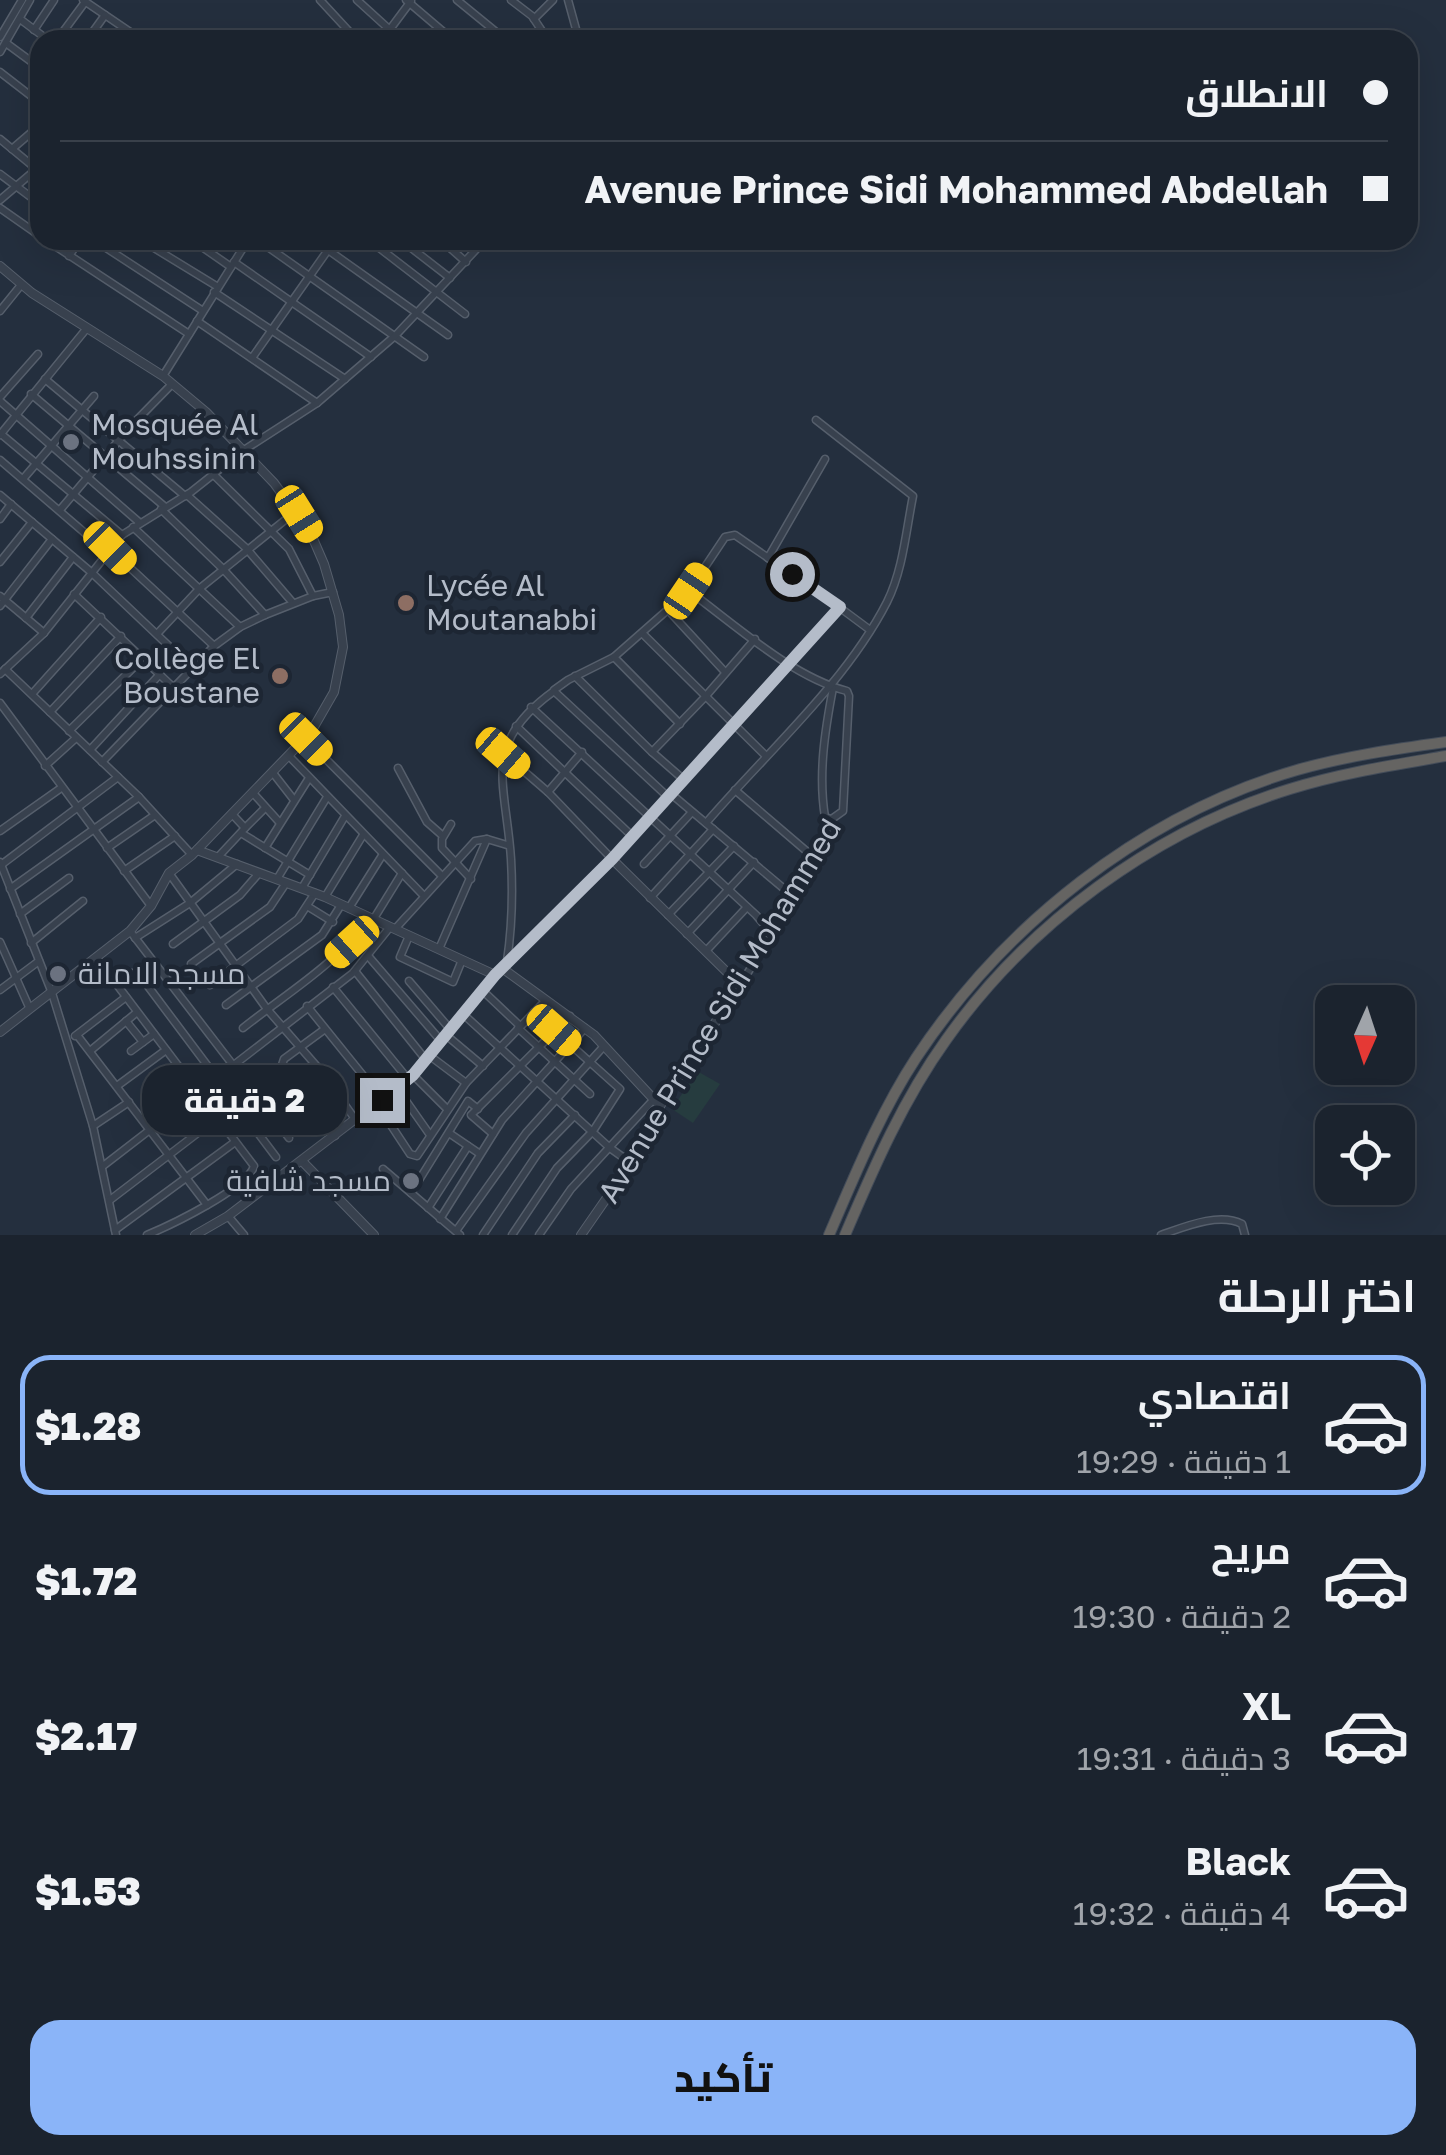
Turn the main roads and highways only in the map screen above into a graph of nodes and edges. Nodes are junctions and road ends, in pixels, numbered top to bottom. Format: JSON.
{"nodes":[{"id":1,"x":1446,"y":742,"type":"edge"},
{"id":2,"x":1446,"y":756,"type":"edge"},
{"id":3,"x":829,"y":1235,"type":"edge"},
{"id":4,"x":845,"y":1235,"type":"edge"}],
"edges":[{"from":1,"to":3,"type":"highway"},
{"from":2,"to":4,"type":"highway"}]}
